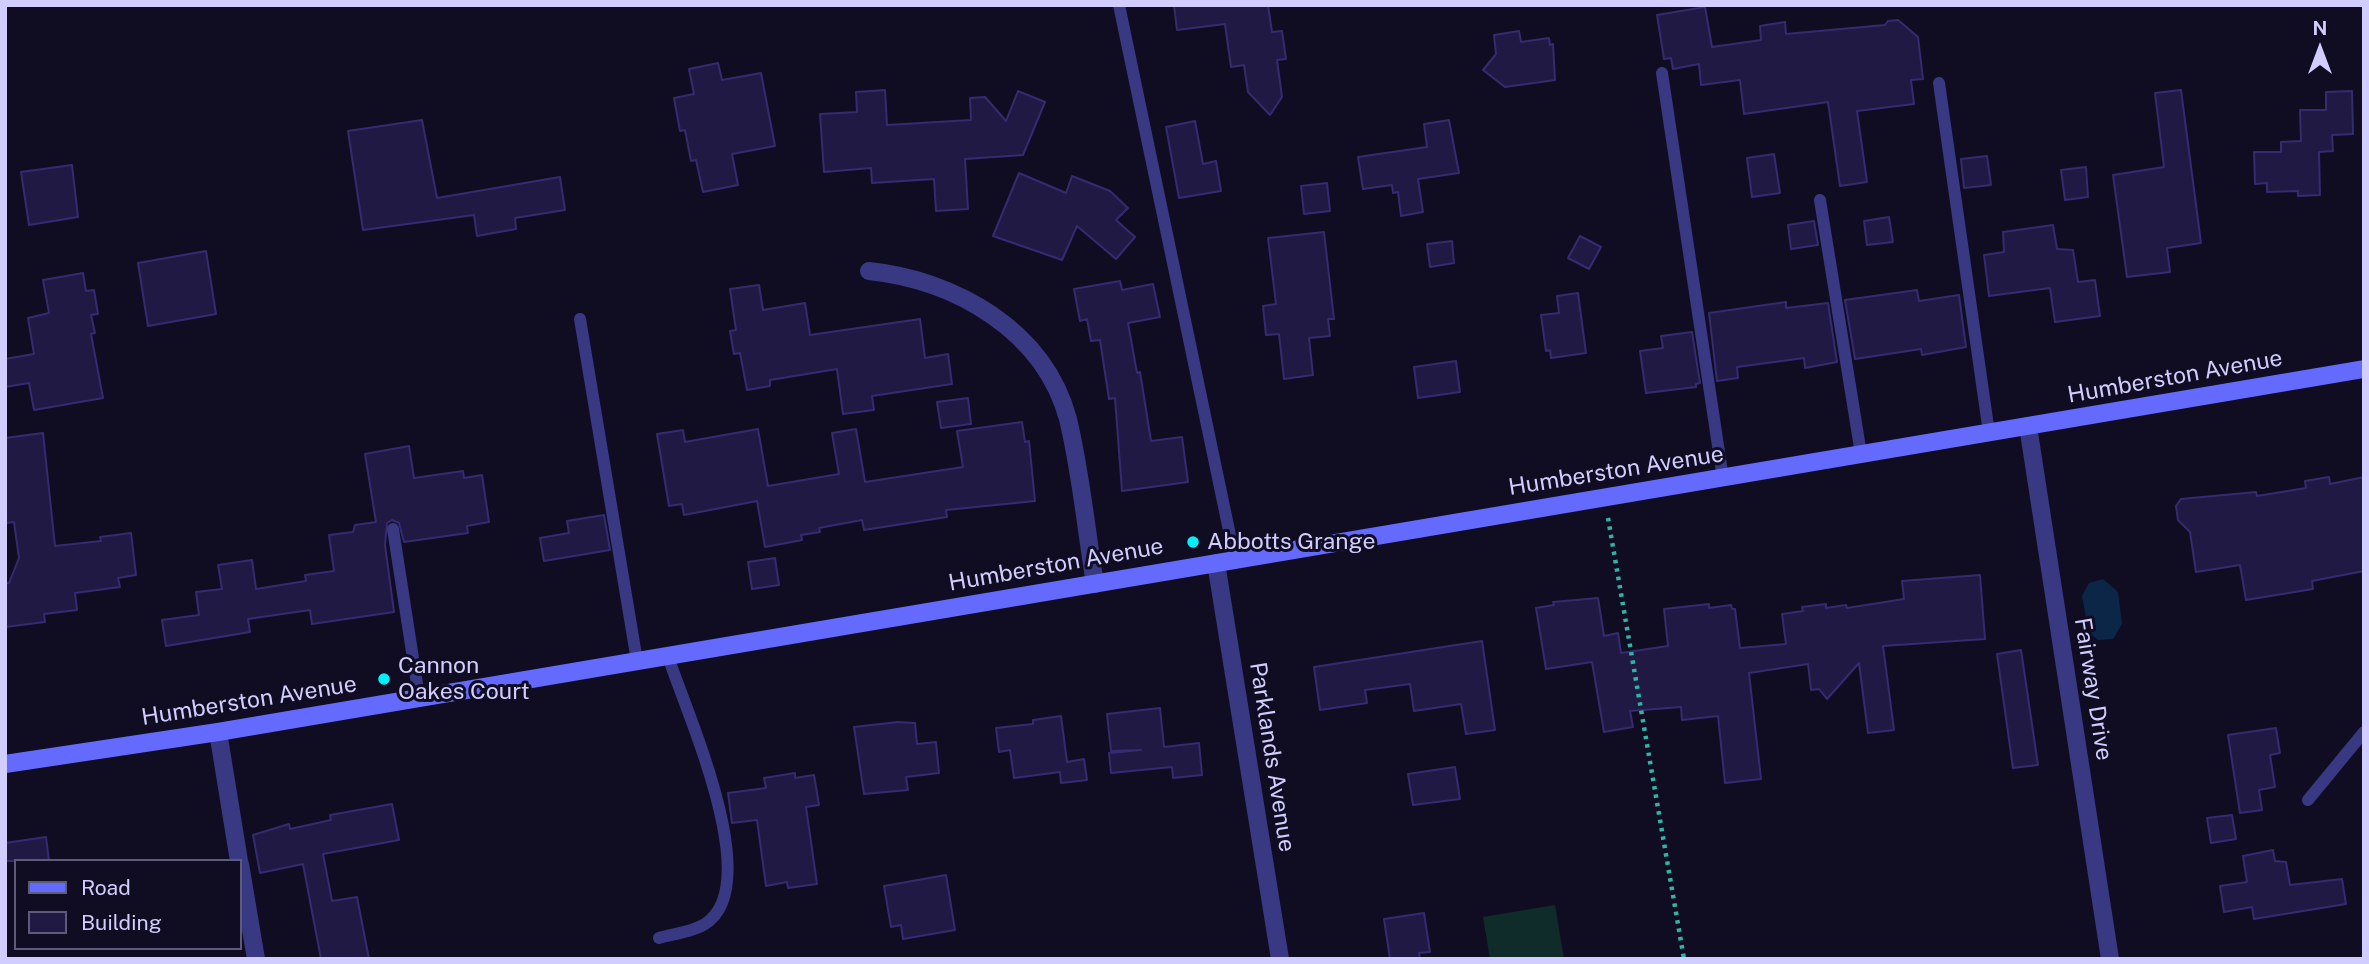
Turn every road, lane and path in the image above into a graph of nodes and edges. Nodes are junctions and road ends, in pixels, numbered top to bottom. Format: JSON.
{"nodes":[{"id":1,"x":1119,"y":5,"type":"edge"},
{"id":2,"x":1662,"y":73,"type":"dead end"},
{"id":3,"x":1939,"y":83,"type":"dead end"},
{"id":4,"x":1819,"y":200,"type":"dead end"},
{"id":5,"x":869,"y":271,"type":"dead end"},
{"id":6,"x":580,"y":319,"type":"dead end"},
{"id":7,"x":2364,"y":369,"type":"edge"},
{"id":8,"x":2028,"y":426,"type":"junction"},
{"id":9,"x":1989,"y":433,"type":"junction"},
{"id":10,"x":1861,"y":454,"type":"junction"},
{"id":11,"x":1723,"y":479,"type":"junction"},
{"id":12,"x":1604,"y":497,"type":"junction"},
{"id":13,"x":393,"y":529,"type":"dead end"},
{"id":14,"x":1235,"y":559,"type":"junction"},
{"id":15,"x":1216,"y":563,"type":"junction"},
{"id":16,"x":1095,"y":584,"type":"junction"},
{"id":17,"x":668,"y":656,"type":"junction"},
{"id":18,"x":637,"y":661,"type":"junction"},
{"id":19,"x":419,"y":697,"type":"junction"},
{"id":20,"x":218,"y":732,"type":"junction"},
{"id":21,"x":2364,"y":732,"type":"edge"},
{"id":22,"x":5,"y":764,"type":"edge"},
{"id":23,"x":2308,"y":800,"type":"dead end"},
{"id":24,"x":239,"y":859,"type":"edge"},
{"id":25,"x":242,"y":879,"type":"edge"},
{"id":26,"x":659,"y":938,"type":"dead end"},
{"id":27,"x":256,"y":959,"type":"edge"},
{"id":28,"x":1280,"y":959,"type":"edge"},
{"id":29,"x":1684,"y":959,"type":"edge"},
{"id":30,"x":2109,"y":959,"type":"edge"}],
"edges":[{"from":1,"to":14,"type":"lane"},
{"from":2,"to":11,"type":"lane"},
{"from":3,"to":9,"type":"lane"},
{"from":4,"to":10,"type":"lane"},
{"from":5,"to":16,"type":"street"},
{"from":6,"to":18,"type":"lane"},
{"from":7,"to":8,"type":"main road","name":"Humberston Avenue"},
{"from":8,"to":9,"type":"main road","name":"Humberston Avenue"},
{"from":8,"to":30,"type":"street","name":"Fairway Drive"},
{"from":9,"to":10,"type":"main road","name":"Humberston Avenue"},
{"from":10,"to":11,"type":"main road","name":"Humberston Avenue"},
{"from":11,"to":12,"type":"main road","name":"Humberston Avenue"},
{"from":12,"to":14,"type":"main road","name":"Humberston Avenue"},
{"from":12,"to":29,"type":"path"},
{"from":13,"to":19,"type":"lane"},
{"from":14,"to":15,"type":"main road","name":"Humberston Avenue"},
{"from":15,"to":16,"type":"main road","name":"Humberston Avenue"},
{"from":15,"to":28,"type":"street","name":"Parklands Avenue"},
{"from":16,"to":17,"type":"main road","name":"Humberston Avenue"},
{"from":17,"to":18,"type":"main road","name":"Humberston Avenue"},
{"from":17,"to":26,"type":"lane"},
{"from":18,"to":19,"type":"main road","name":"Humberston Avenue"},
{"from":19,"to":20,"type":"main road","name":"Humberston Avenue"},
{"from":20,"to":22,"type":"main road","name":"Humberston Avenue"},
{"from":20,"to":24,"type":"street"},
{"from":21,"to":23,"type":"lane"},
{"from":25,"to":27,"type":"street"}]}
